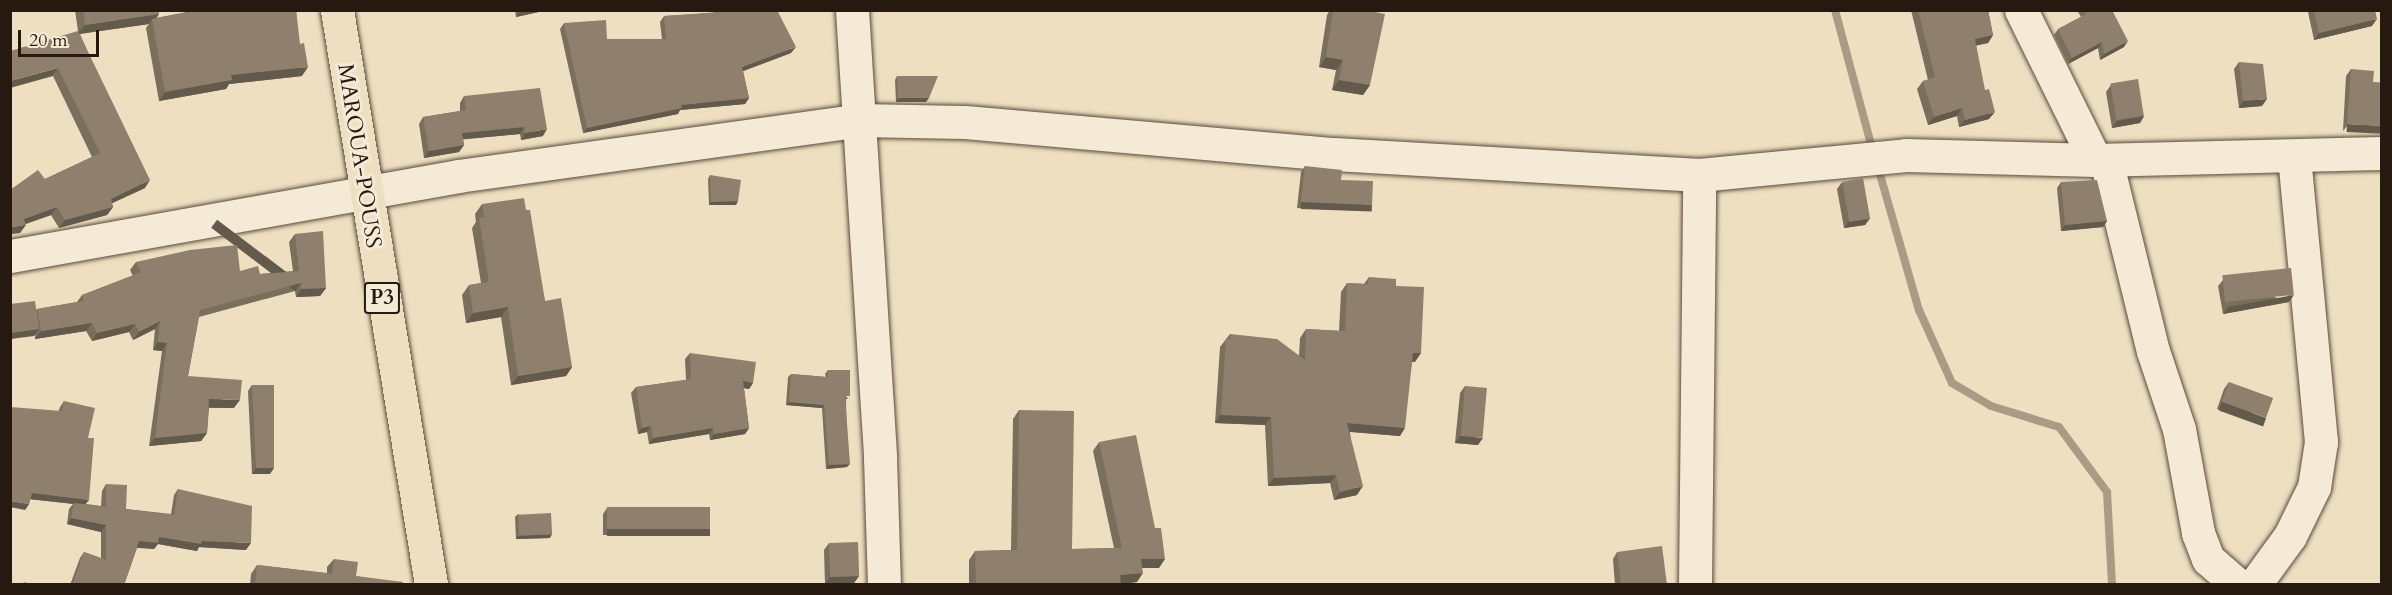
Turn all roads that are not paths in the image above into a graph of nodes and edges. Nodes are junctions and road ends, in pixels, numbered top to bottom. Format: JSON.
{"nodes":[{"id":1,"x":337,"y":10,"type":"edge"},
{"id":2,"x":852,"y":10,"type":"edge"},
{"id":3,"x":2021,"y":10,"type":"edge"},
{"id":4,"x":859,"y":120,"type":"junction"},
{"id":5,"x":2382,"y":153,"type":"edge"},
{"id":6,"x":2294,"y":156,"type":"junction"},
{"id":7,"x":2101,"y":160,"type":"junction"},
{"id":8,"x":1699,"y":175,"type":"junction"},
{"id":9,"x":364,"y":194,"type":"junction"},
{"id":10,"x":10,"y":256,"type":"edge"},
{"id":11,"x":431,"y":585,"type":"edge"},
{"id":12,"x":884,"y":585,"type":"edge"},
{"id":13,"x":1695,"y":585,"type":"edge"},
{"id":14,"x":2237,"y":585,"type":"edge"},
{"id":15,"x":2255,"y":585,"type":"edge"}],
"edges":[{"from":1,"to":9,"type":"main road","name":"MAROUA-POUSS","number":"P3"},
{"from":2,"to":4,"type":"street"},
{"from":3,"to":7,"type":"street"},
{"from":4,"to":8,"type":"street"},
{"from":4,"to":9,"type":"street"},
{"from":4,"to":12,"type":"street"},
{"from":5,"to":6,"type":"street"},
{"from":6,"to":7,"type":"street"},
{"from":6,"to":15,"type":"street"},
{"from":7,"to":8,"type":"street"},
{"from":7,"to":14,"type":"street"},
{"from":8,"to":13,"type":"street"},
{"from":9,"to":10,"type":"street"},
{"from":9,"to":11,"type":"main road","name":"MAROUA-POUSS","number":"P3"}]}
